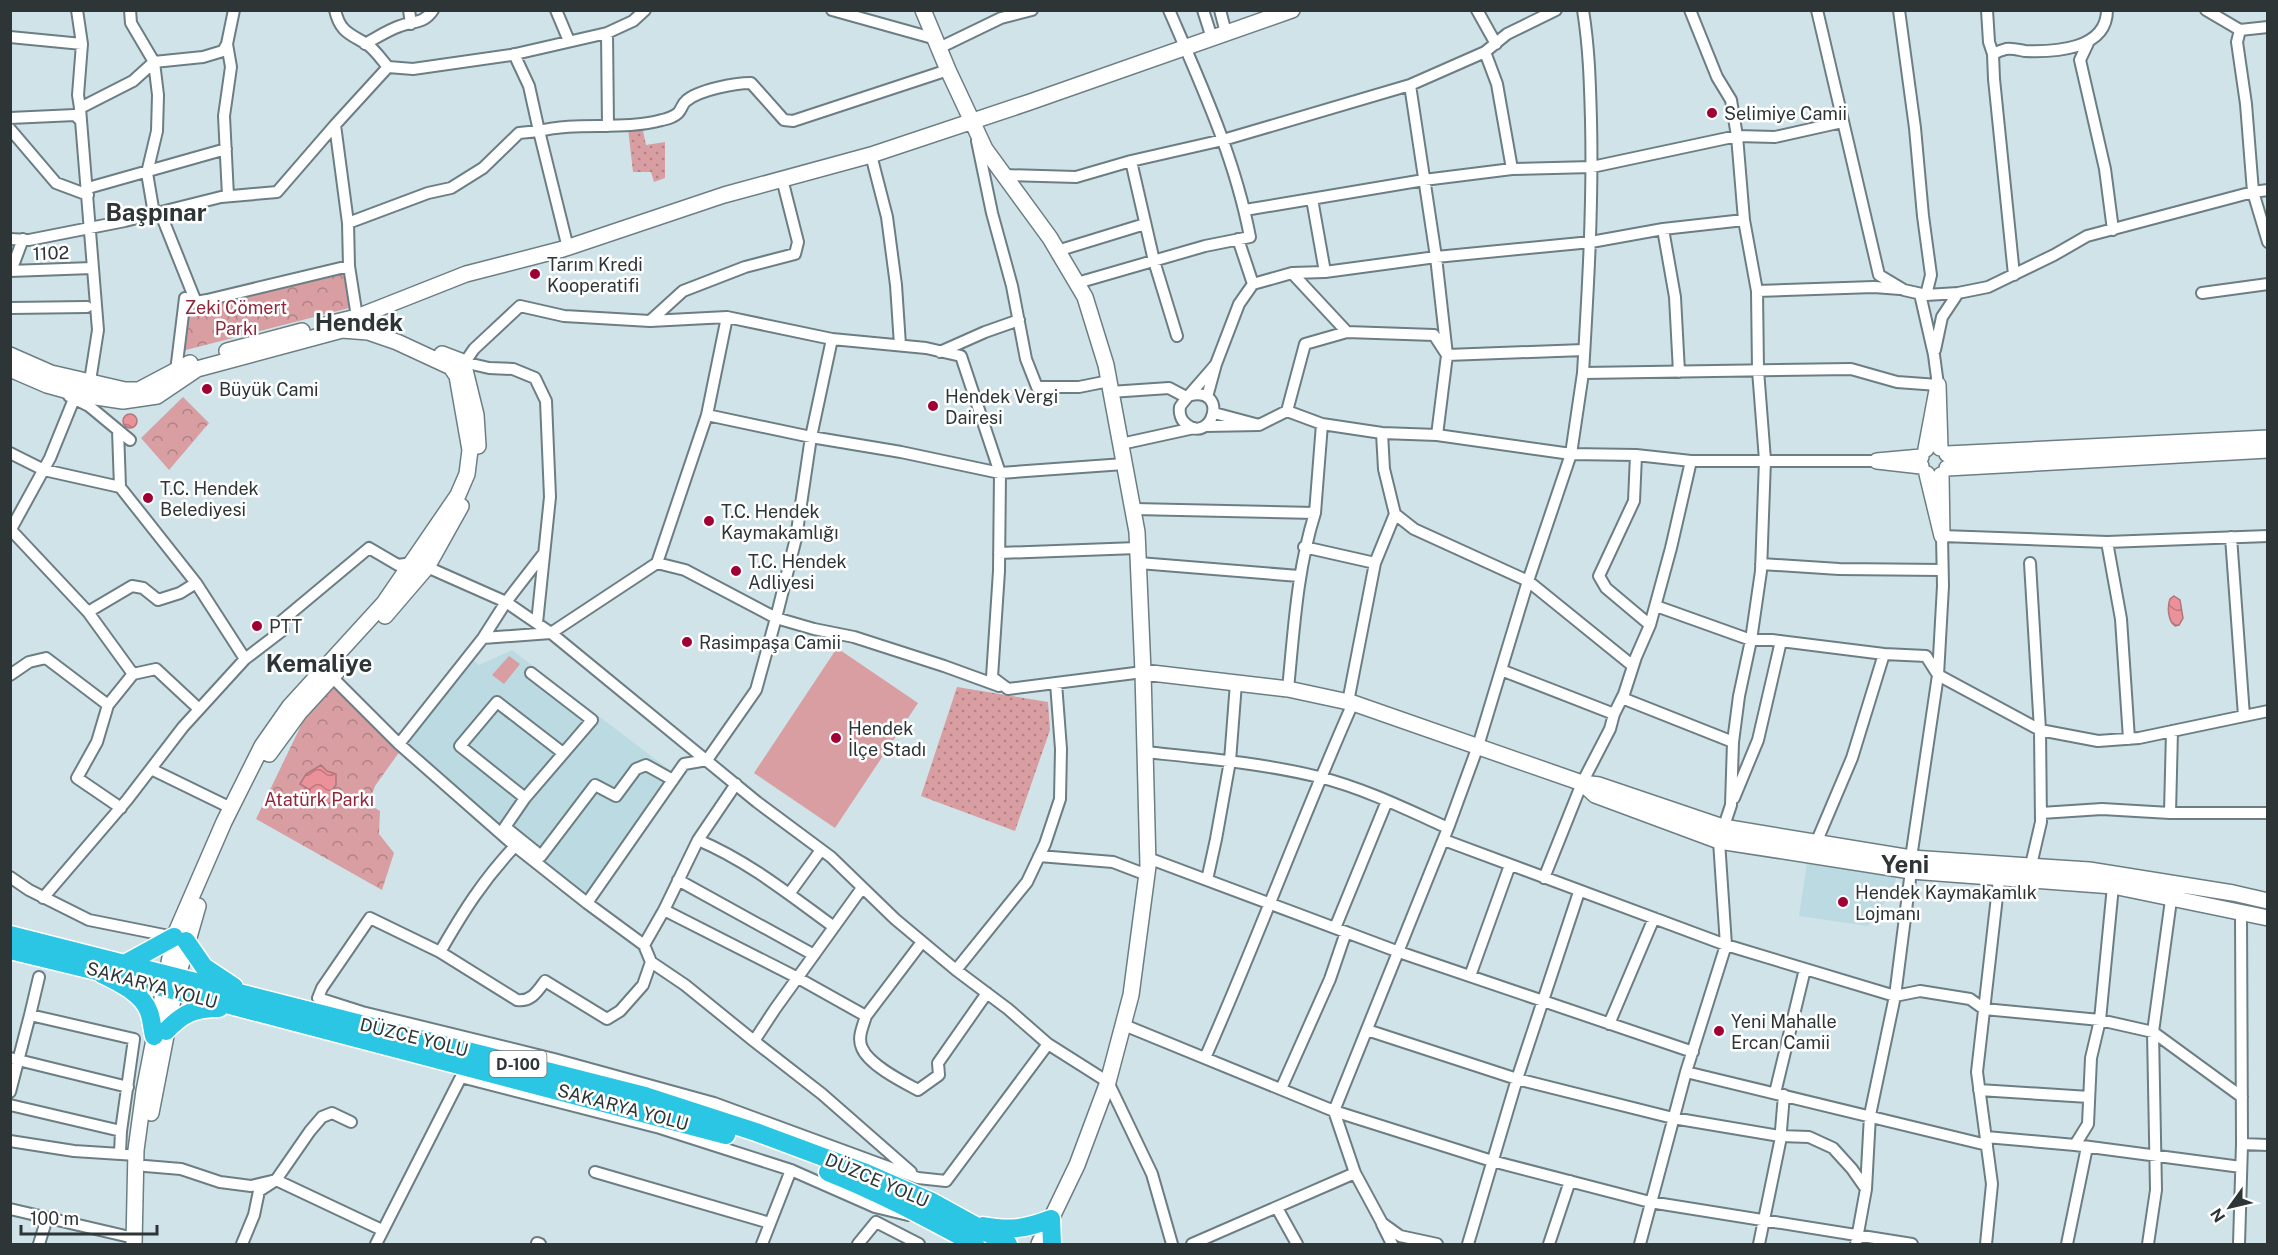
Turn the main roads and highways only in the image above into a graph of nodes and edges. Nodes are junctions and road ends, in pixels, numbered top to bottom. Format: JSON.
{"nodes":[{"id":1,"x":923,"y":10,"type":"edge"},
{"id":2,"x":1292,"y":10,"type":"edge"},
{"id":3,"x":973,"y":120,"type":"junction"},
{"id":4,"x":357,"y":317,"type":"junction"},
{"id":5,"x":342,"y":330,"type":"junction"},
{"id":6,"x":10,"y":355,"type":"edge"},
{"id":7,"x":10,"y":369,"type":"edge"},
{"id":8,"x":460,"y":369,"type":"junction"},
{"id":9,"x":1938,"y":385,"type":"road end"},
{"id":10,"x":2268,"y":438,"type":"edge"},
{"id":11,"x":2268,"y":450,"type":"edge"},
{"id":12,"x":1877,"y":461,"type":"road end"},
{"id":13,"x":1934,"y":461,"type":"junction"},
{"id":14,"x":1942,"y":536,"type":"road end"},
{"id":15,"x":1143,"y":672,"type":"junction"},
{"id":16,"x":329,"y":673,"type":"junction"},
{"id":17,"x":1721,"y":834,"type":"junction"},
{"id":18,"x":1911,"y":864,"type":"junction"},
{"id":19,"x":2268,"y":901,"type":"edge"},
{"id":20,"x":2268,"y":918,"type":"edge"},
{"id":21,"x":10,"y":935,"type":"edge"},
{"id":22,"x":180,"y":939,"type":"junction"},
{"id":23,"x":13,"y":953,"type":"edge"},
{"id":24,"x":123,"y":965,"type":"junction"},
{"id":25,"x":96,"y":970,"type":"junction"},
{"id":26,"x":170,"y":983,"type":"junction"},
{"id":27,"x":245,"y":1002,"type":"junction"},
{"id":28,"x":160,"y":1033,"type":"junction"},
{"id":29,"x":1051,"y":1219,"type":"junction"},
{"id":30,"x":972,"y":1224,"type":"junction"},
{"id":31,"x":137,"y":1242,"type":"edge"},
{"id":32,"x":975,"y":1244,"type":"edge"},
{"id":33,"x":1008,"y":1245,"type":"edge"},
{"id":34,"x":1039,"y":1245,"type":"edge"},
{"id":35,"x":1052,"y":1245,"type":"edge"}],
"edges":[{"from":1,"to":3,"type":"main road"},
{"from":2,"to":3,"type":"main road"},
{"from":3,"to":4,"type":"main road"},
{"from":3,"to":15,"type":"main road"},
{"from":4,"to":5,"type":"main road"},
{"from":4,"to":6,"type":"main road"},
{"from":4,"to":8,"type":"main road"},
{"from":5,"to":7,"type":"main road"},
{"from":5,"to":8,"type":"main road"},
{"from":8,"to":16,"type":"main road"},
{"from":9,"to":13,"type":"main road"},
{"from":10,"to":13,"type":"main road"},
{"from":11,"to":13,"type":"main road"},
{"from":12,"to":13,"type":"main road"},
{"from":13,"to":14,"type":"main road"},
{"from":15,"to":17,"type":"main road"},
{"from":15,"to":29,"type":"main road"},
{"from":16,"to":22,"type":"main road"},
{"from":16,"to":22,"type":"main road"},
{"from":17,"to":18,"type":"main road"},
{"from":17,"to":18,"type":"main road"},
{"from":18,"to":19,"type":"main road"},
{"from":18,"to":20,"type":"main road"},
{"from":21,"to":24,"type":"highway","name":"DÜZCE YOLU","number":"D-100"},
{"from":22,"to":24,"type":"highway"},
{"from":22,"to":26,"type":"main road"},
{"from":22,"to":27,"type":"highway"},
{"from":23,"to":25,"type":"highway","name":"SAKARYA YOLU","number":"D-100"},
{"from":24,"to":26,"type":"highway","name":"DÜZCE YOLU","number":"D-100"},
{"from":25,"to":26,"type":"highway","name":"SAKARYA YOLU","number":"D-100"},
{"from":25,"to":28,"type":"highway"},
{"from":26,"to":27,"type":"highway","name":"DÜZCE YOLU","number":"D-100"},
{"from":26,"to":28,"type":"main road"},
{"from":27,"to":28,"type":"highway"},
{"from":27,"to":30,"type":"highway","name":"DÜZCE YOLU","number":"D-100"},
{"from":27,"to":32,"type":"highway","name":"SAKARYA YOLU","number":"D-100"},
{"from":28,"to":31,"type":"main road"},
{"from":29,"to":30,"type":"highway"},
{"from":29,"to":34,"type":"main road"},
{"from":29,"to":35,"type":"highway"},
{"from":30,"to":33,"type":"highway","name":"DÜZCE YOLU","number":"D-100"}]}
